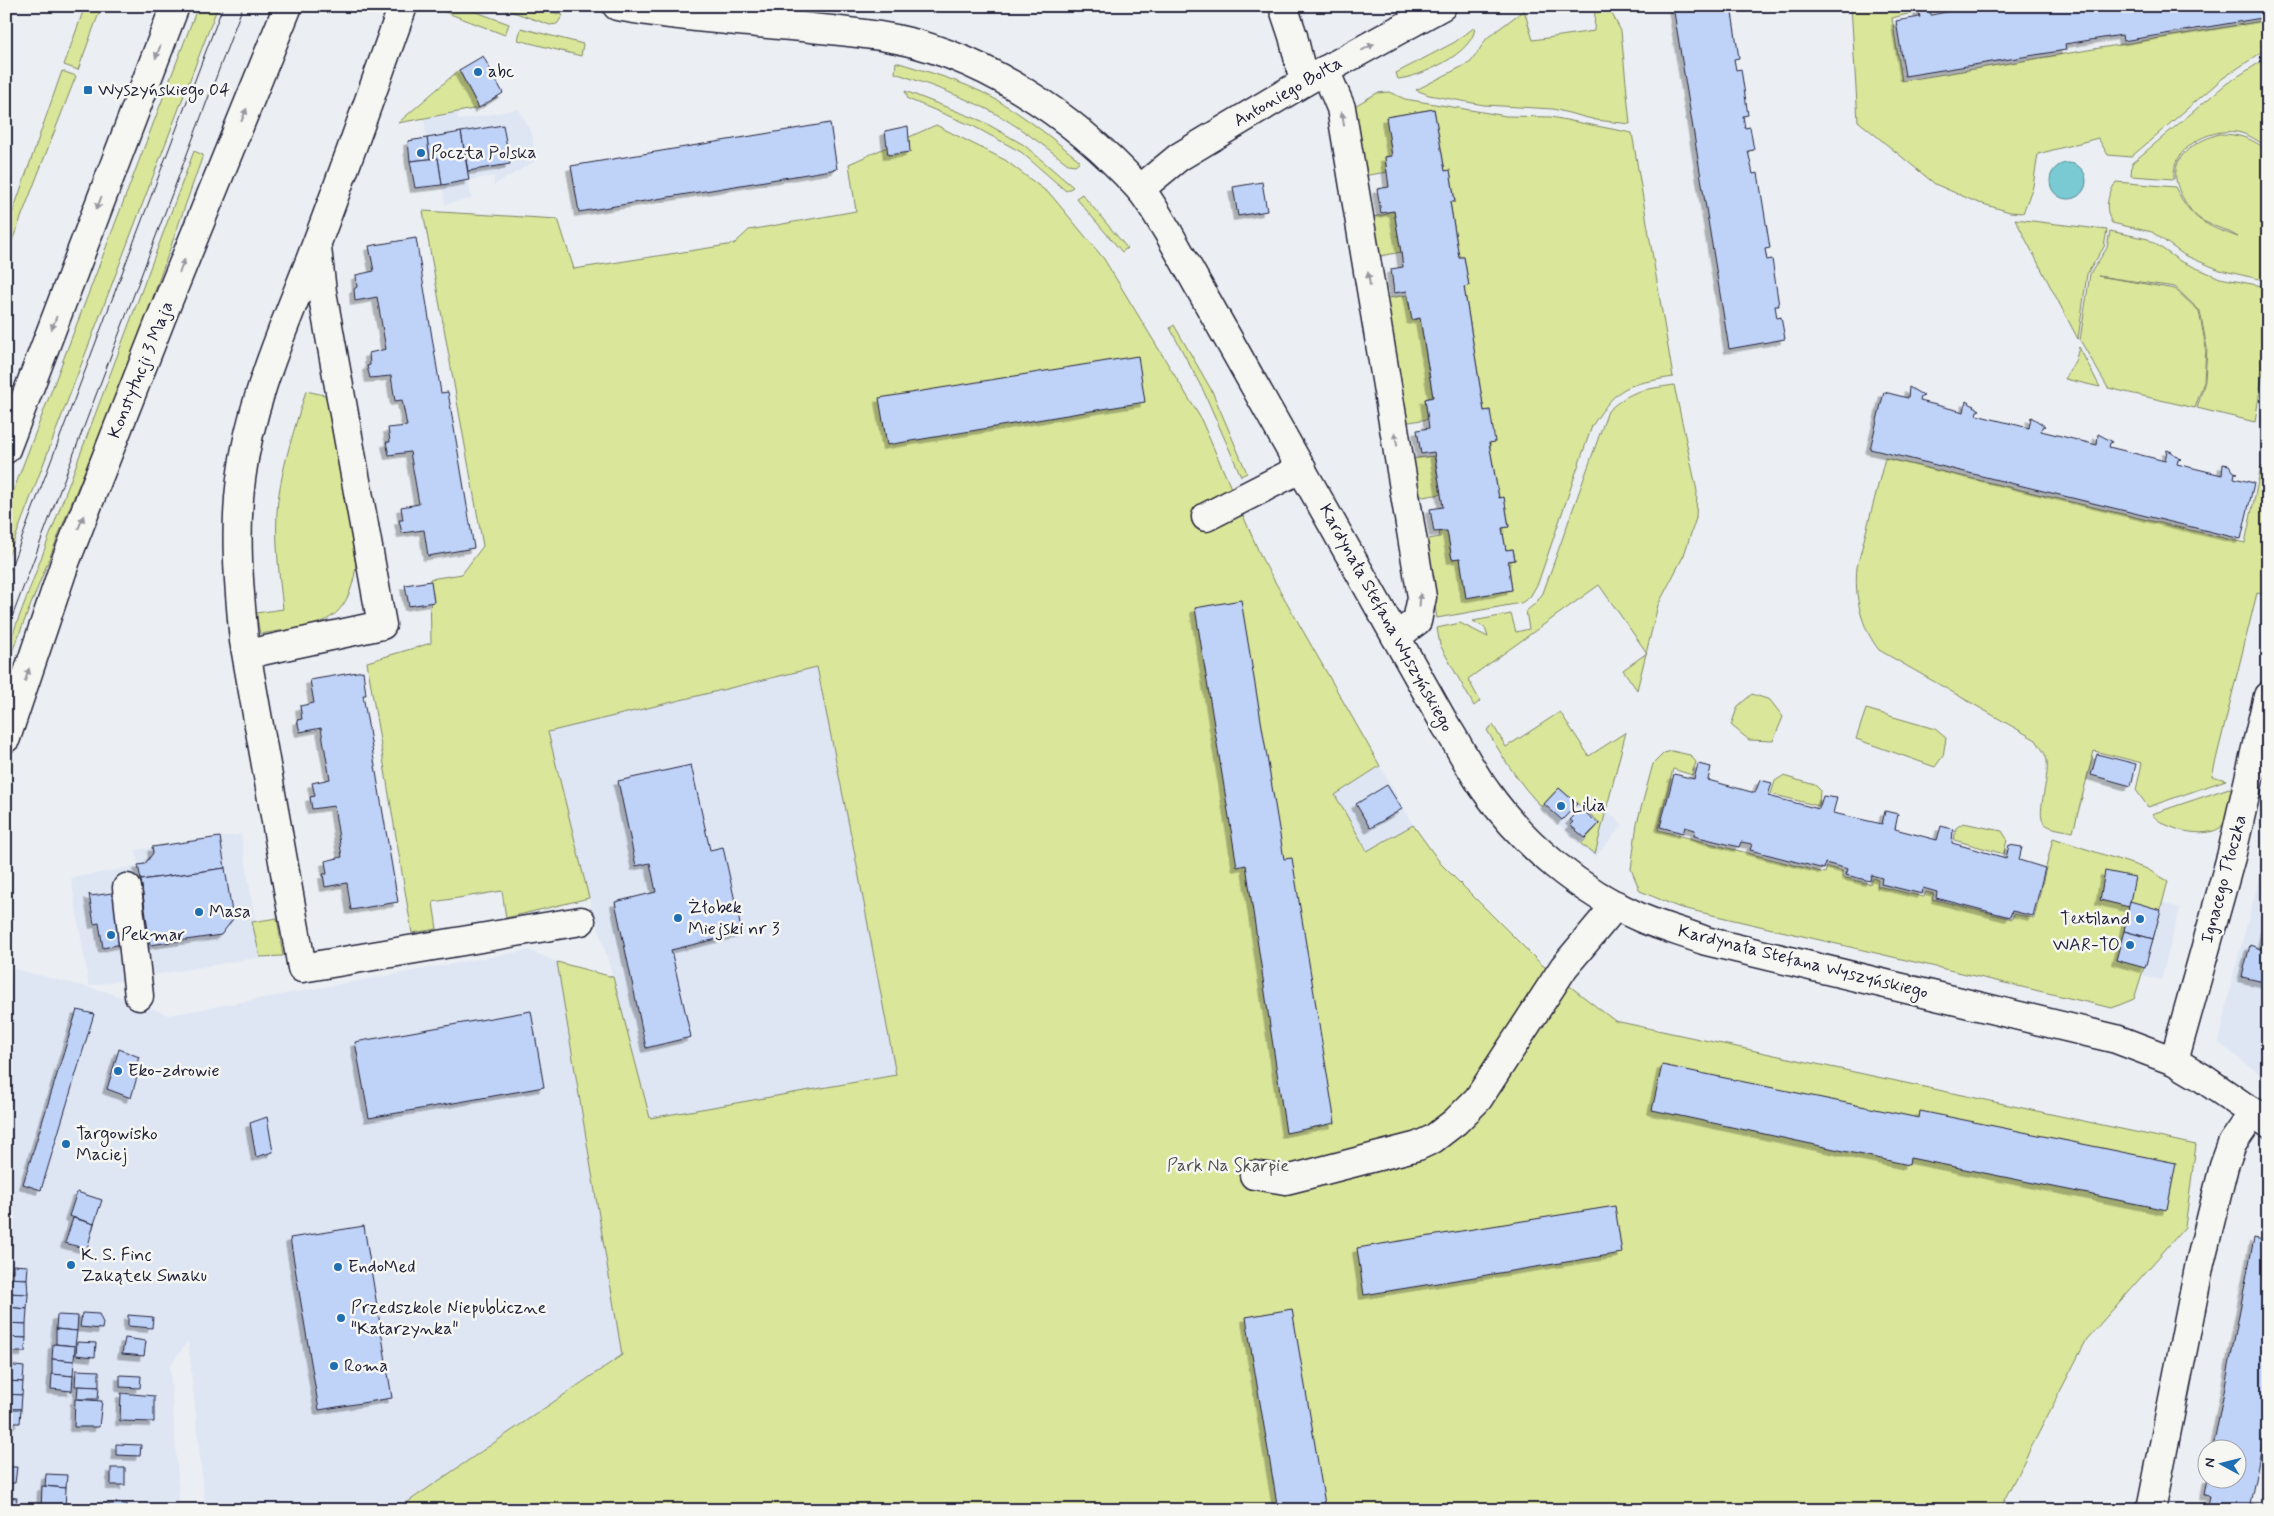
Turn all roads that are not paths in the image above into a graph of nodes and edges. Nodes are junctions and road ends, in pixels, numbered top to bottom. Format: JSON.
{"nodes":[{"id":1,"x":175,"y":6,"type":"edge"},
{"id":2,"x":288,"y":6,"type":"edge"},
{"id":3,"x":403,"y":6,"type":"edge"},
{"id":4,"x":617,"y":6,"type":"edge"},
{"id":5,"x":1283,"y":6,"type":"edge"},
{"id":6,"x":1442,"y":6,"type":"edge"},
{"id":7,"x":1314,"y":76,"type":"junction"},
{"id":8,"x":1140,"y":189,"type":"junction"},
{"id":9,"x":316,"y":244,"type":"junction"},
{"id":10,"x":6,"y":450,"type":"edge"},
{"id":11,"x":1302,"y":468,"type":"junction"},
{"id":12,"x":1206,"y":517,"type":"dead end"},
{"id":13,"x":1396,"y":637,"type":"junction"},
{"id":14,"x":247,"y":654,"type":"junction"},
{"id":15,"x":2268,"y":696,"type":"edge"},
{"id":16,"x":6,"y":738,"type":"edge"},
{"id":17,"x":127,"y":888,"type":"dead end"},
{"id":18,"x":1616,"y":905,"type":"junction"},
{"id":19,"x":581,"y":921,"type":"dead end"},
{"id":20,"x":140,"y":996,"type":"dead end"},
{"id":21,"x":2174,"y":1062,"type":"junction"},
{"id":22,"x":2261,"y":1118,"type":"edge"},
{"id":23,"x":1254,"y":1175,"type":"dead end"},
{"id":24,"x":2151,"y":1510,"type":"edge"}],
"edges":[{"from":1,"to":10,"type":"street","one_way":true},
{"from":16,"to":2,"type":"street","name":"Konstytucji 3 Maja","one_way":true},
{"from":3,"to":9,"type":"street"},
{"from":4,"to":8,"type":"street","name":"Kardynała Stefana Wyszyńskiego"},
{"from":5,"to":7,"type":"street"},
{"from":7,"to":6,"type":"street","name":"Antoniego Bolta","one_way":true},
{"from":7,"to":8,"type":"street","name":"Antoniego Bolta"},
{"from":13,"to":7,"type":"street","one_way":true},
{"from":8,"to":11,"type":"street","name":"Kardynała Stefana Wyszyńskiego"},
{"from":9,"to":14,"type":"street"},
{"from":9,"to":14,"type":"street"},
{"from":11,"to":12,"type":"street"},
{"from":11,"to":13,"type":"street","name":"Kardynała Stefana Wyszyńskiego"},
{"from":13,"to":18,"type":"street","name":"Kardynała Stefana Wyszyńskiego"},
{"from":14,"to":19,"type":"street"},
{"from":15,"to":21,"type":"street","name":"Ignacego Tłoczka"},
{"from":17,"to":20,"type":"street"},
{"from":18,"to":21,"type":"street","name":"Kardynała Stefana Wyszyńskiego"},
{"from":18,"to":23,"type":"street"},
{"from":21,"to":22,"type":"street","name":"Kardynała Stefana Wyszyńskiego"},
{"from":22,"to":24,"type":"street"}]}
